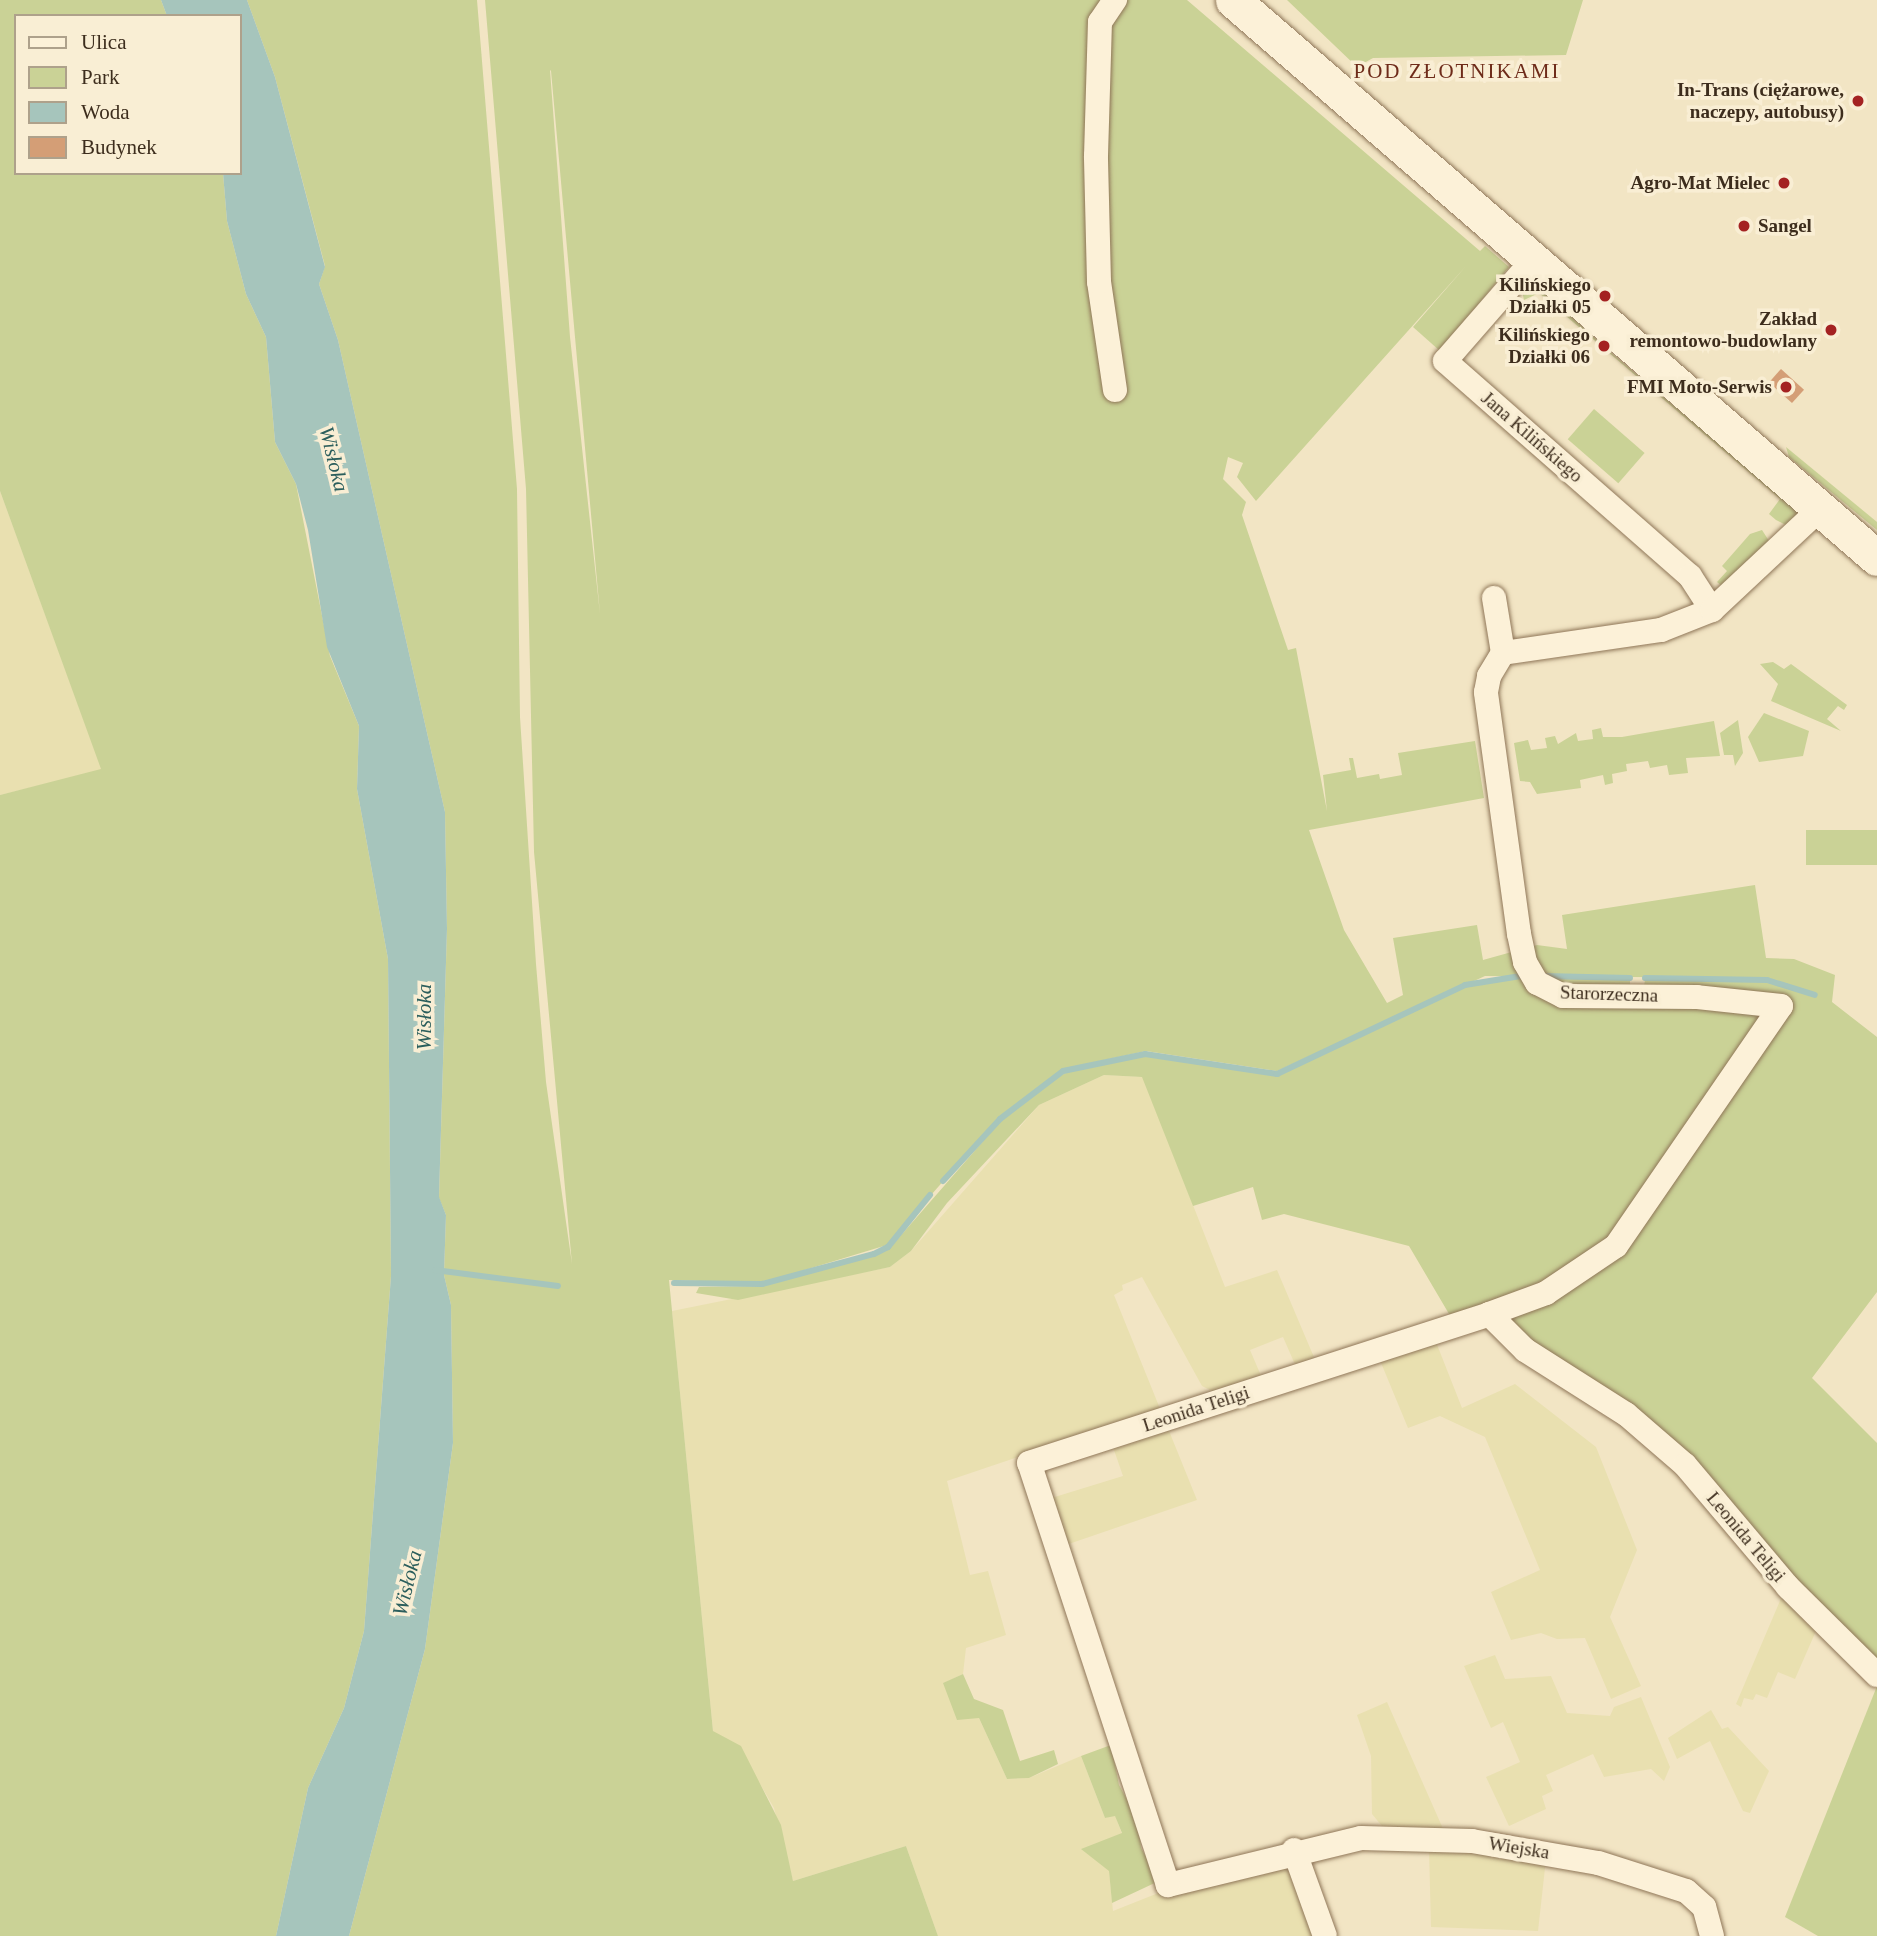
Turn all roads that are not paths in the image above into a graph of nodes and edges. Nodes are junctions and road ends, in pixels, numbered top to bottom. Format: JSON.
{"nodes":[{"id":1,"x":1115,"y":0,"type":"edge"},
{"id":2,"x":1233,"y":0,"type":"edge"},
{"id":3,"x":1534,"y":259,"type":"junction"},
{"id":4,"x":1115,"y":390,"type":"dead end"},
{"id":5,"x":1821,"y":508,"type":"junction"},
{"id":6,"x":1877,"y":558,"type":"edge"},
{"id":7,"x":1494,"y":598,"type":"dead end"},
{"id":8,"x":1712,"y":610,"type":"junction"},
{"id":9,"x":1503,"y":653,"type":"junction"},
{"id":10,"x":1489,"y":1314,"type":"junction"},
{"id":11,"x":1877,"y":1675,"type":"edge"},
{"id":12,"x":1294,"y":1850,"type":"junction"},
{"id":13,"x":1325,"y":1936,"type":"edge"},
{"id":14,"x":1712,"y":1936,"type":"edge"}],
"edges":[{"from":1,"to":4,"type":"street"},
{"from":2,"to":3,"type":"street"},
{"from":3,"to":5,"type":"street"},
{"from":3,"to":8,"type":"street","name":"Jana Kilińskiego"},
{"from":5,"to":6,"type":"street"},
{"from":5,"to":8,"type":"street"},
{"from":7,"to":9,"type":"street"},
{"from":8,"to":9,"type":"street"},
{"from":9,"to":10,"type":"street","name":"Starorzeczna"},
{"from":10,"to":11,"type":"street","name":"Leonida Teligi"},
{"from":10,"to":12,"type":"street","name":"Leonida Teligi"},
{"from":12,"to":13,"type":"street"},
{"from":12,"to":14,"type":"street","name":"Wiejska"}]}
